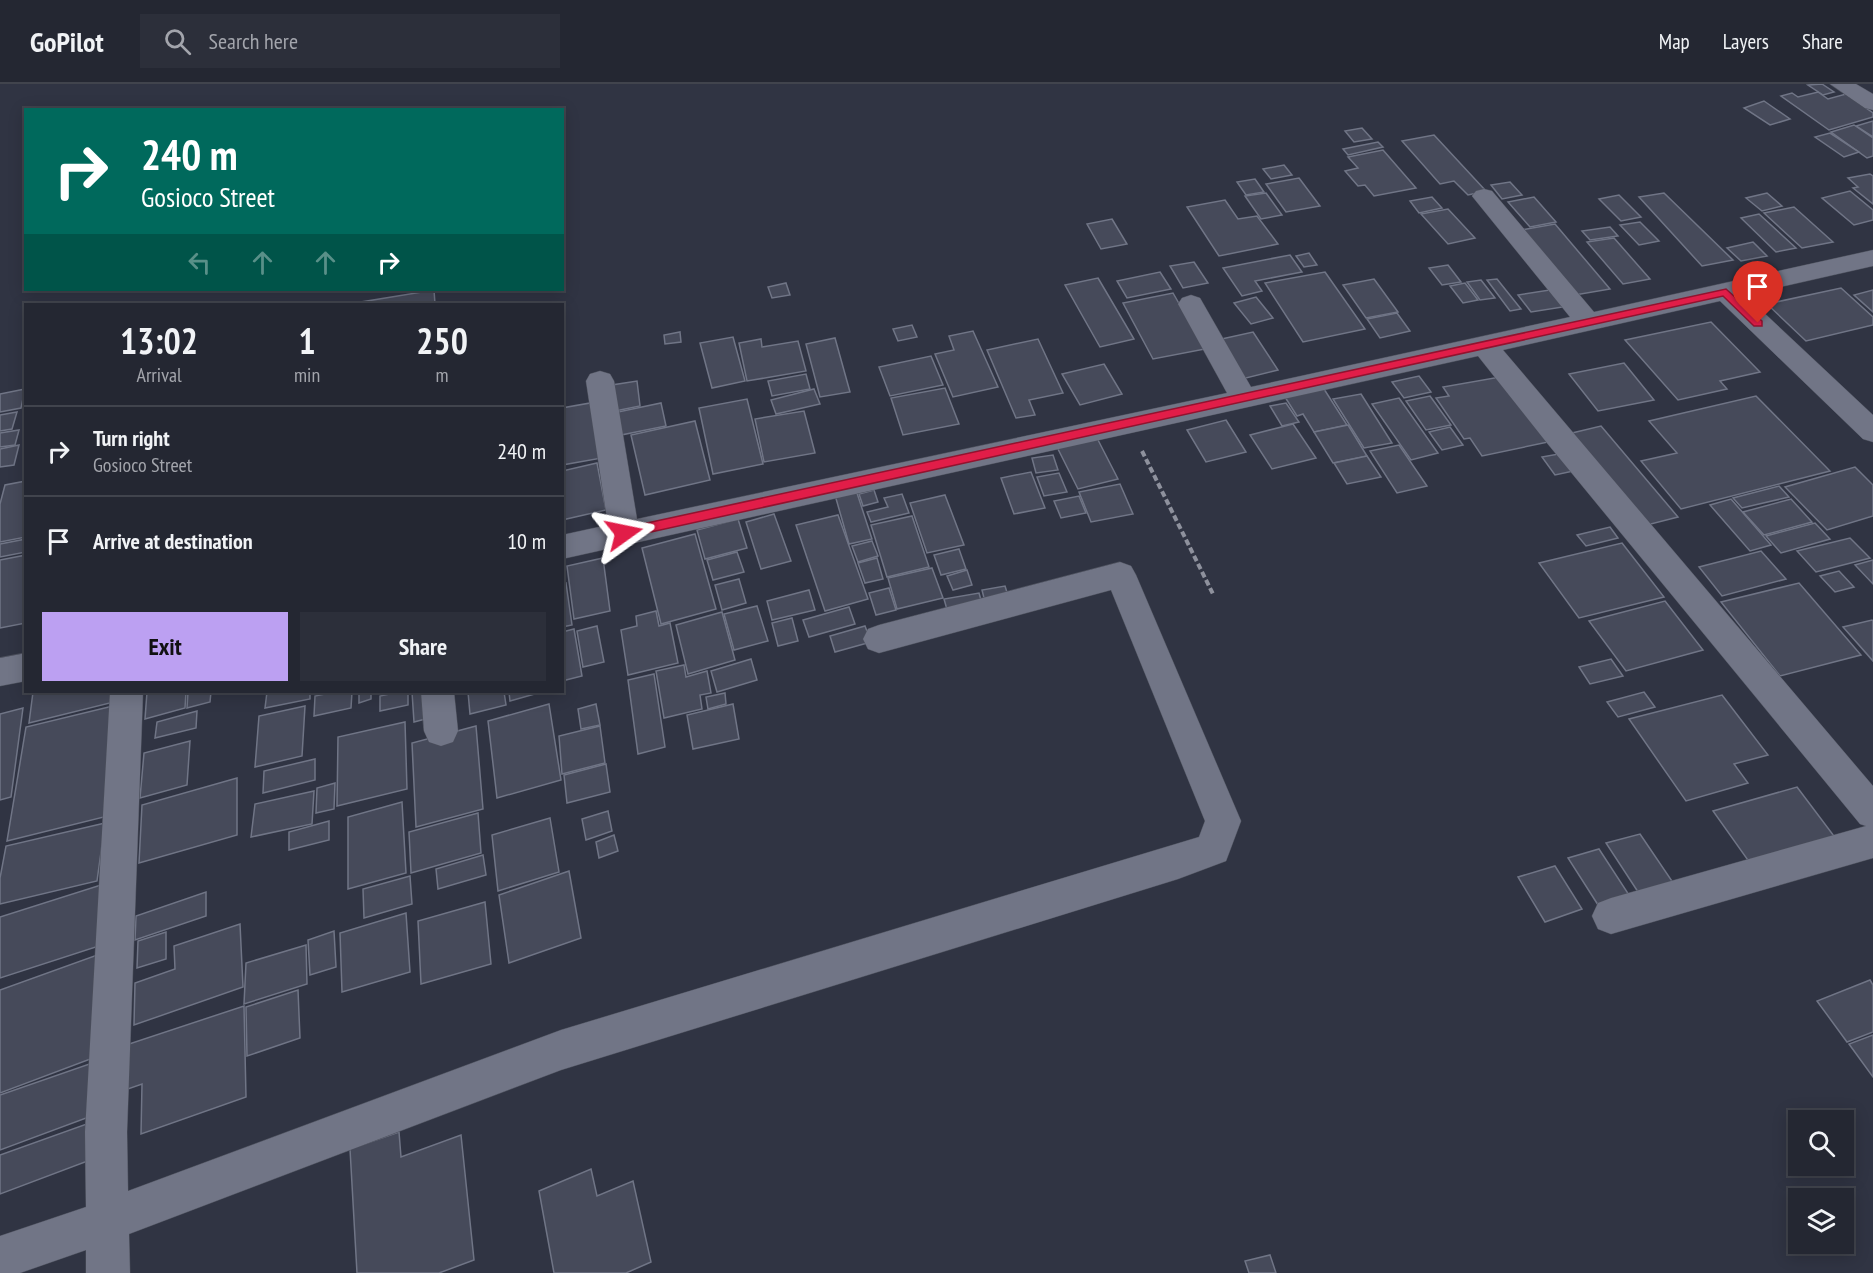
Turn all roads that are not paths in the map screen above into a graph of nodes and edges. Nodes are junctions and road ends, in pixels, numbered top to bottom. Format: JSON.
{"nodes":[{"id":1,"x":1841,"y":84,"type":"edge"},
{"id":2,"x":1873,"y":103,"type":"edge"},
{"id":3,"x":1484,"y":196,"type":"dead end"},
{"id":4,"x":1873,"y":258,"type":"edge"},
{"id":5,"x":1726,"y":292,"type":"junction"},
{"id":6,"x":1191,"y":304,"type":"dead end"},
{"id":7,"x":1588,"y":322,"type":"junction"},
{"id":8,"x":1485,"y":346,"type":"junction"},
{"id":9,"x":600,"y":381,"type":"dead end"},
{"id":10,"x":1245,"y":399,"type":"junction"},
{"id":11,"x":1873,"y":432,"type":"edge"},
{"id":12,"x":624,"y":533,"type":"junction"},
{"id":13,"x":564,"y":547,"type":"edge"},
{"id":14,"x":879,"y":639,"type":"dead end"},
{"id":15,"x":24,"y":667,"type":"edge"},
{"id":16,"x":0,"y":672,"type":"edge"},
{"id":17,"x":126,"y":693,"type":"edge"},
{"id":18,"x":438,"y":693,"type":"edge"},
{"id":19,"x":441,"y":731,"type":"dead end"},
{"id":20,"x":1873,"y":812,"type":"edge"},
{"id":21,"x":1873,"y":841,"type":"edge"},
{"id":22,"x":1611,"y":916,"type":"dead end"},
{"id":23,"x":107,"y":1221,"type":"junction"},
{"id":24,"x":0,"y":1258,"type":"edge"},
{"id":25,"x":108,"y":1273,"type":"edge"}],
"edges":[{"from":1,"to":2,"type":"street"},
{"from":3,"to":7,"type":"street"},
{"from":4,"to":5,"type":"street"},
{"from":5,"to":7,"type":"street"},
{"from":5,"to":11,"type":"street"},
{"from":6,"to":10,"type":"street"},
{"from":7,"to":8,"type":"street"},
{"from":8,"to":10,"type":"street"},
{"from":8,"to":20,"type":"street"},
{"from":9,"to":12,"type":"street"},
{"from":10,"to":12,"type":"street"},
{"from":12,"to":13,"type":"street"},
{"from":14,"to":23,"type":"street"},
{"from":15,"to":16,"type":"street"},
{"from":17,"to":23,"type":"street"},
{"from":18,"to":19,"type":"street"},
{"from":21,"to":22,"type":"street"},
{"from":23,"to":24,"type":"street"},
{"from":23,"to":25,"type":"street"}]}
